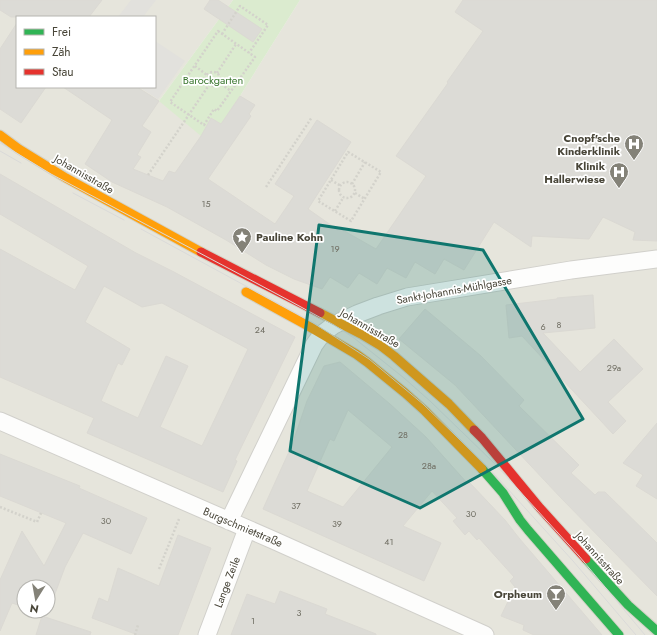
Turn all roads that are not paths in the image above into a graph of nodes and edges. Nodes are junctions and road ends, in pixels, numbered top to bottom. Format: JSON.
{"nodes":[{"id":1,"x":0,"y":135,"type":"edge"},
{"id":2,"x":657,"y":259,"type":"edge"},
{"id":3,"x":240,"y":289,"type":"dead end"},
{"id":4,"x":339,"y":323,"type":"junction"},
{"id":5,"x":322,"y":334,"type":"junction"},
{"id":6,"x":0,"y":420,"type":"edge"},
{"id":7,"x":229,"y":521,"type":"junction"},
{"id":8,"x":247,"y":529,"type":"junction"},
{"id":9,"x":657,"y":631,"type":"edge"},
{"id":10,"x":207,"y":635,"type":"edge"},
{"id":11,"x":485,"y":635,"type":"edge"},
{"id":12,"x":619,"y":635,"type":"edge"}],
"edges":[{"from":1,"to":4,"type":"main road","name":"Johannisstraße"},
{"from":2,"to":4,"type":"street","name":"Sankt-Johannis-Mühlgasse"},
{"from":3,"to":5,"type":"main road"},
{"from":4,"to":5,"type":"street","name":"Sankt-Johannis-Mühlgasse"},
{"from":4,"to":9,"type":"main road","name":"Johannisstraße"},
{"from":5,"to":7,"type":"street","name":"Sankt-Johannis-Mühlgasse"},
{"from":5,"to":12,"type":"main road"},
{"from":6,"to":7,"type":"street","name":"Burgschmietstraße"},
{"from":7,"to":8,"type":"street","name":"Burgschmietstraße"},
{"from":8,"to":10,"type":"street","name":"Lange Zeile"},
{"from":8,"to":11,"type":"street","name":"Burgschmietstraße"}]}
